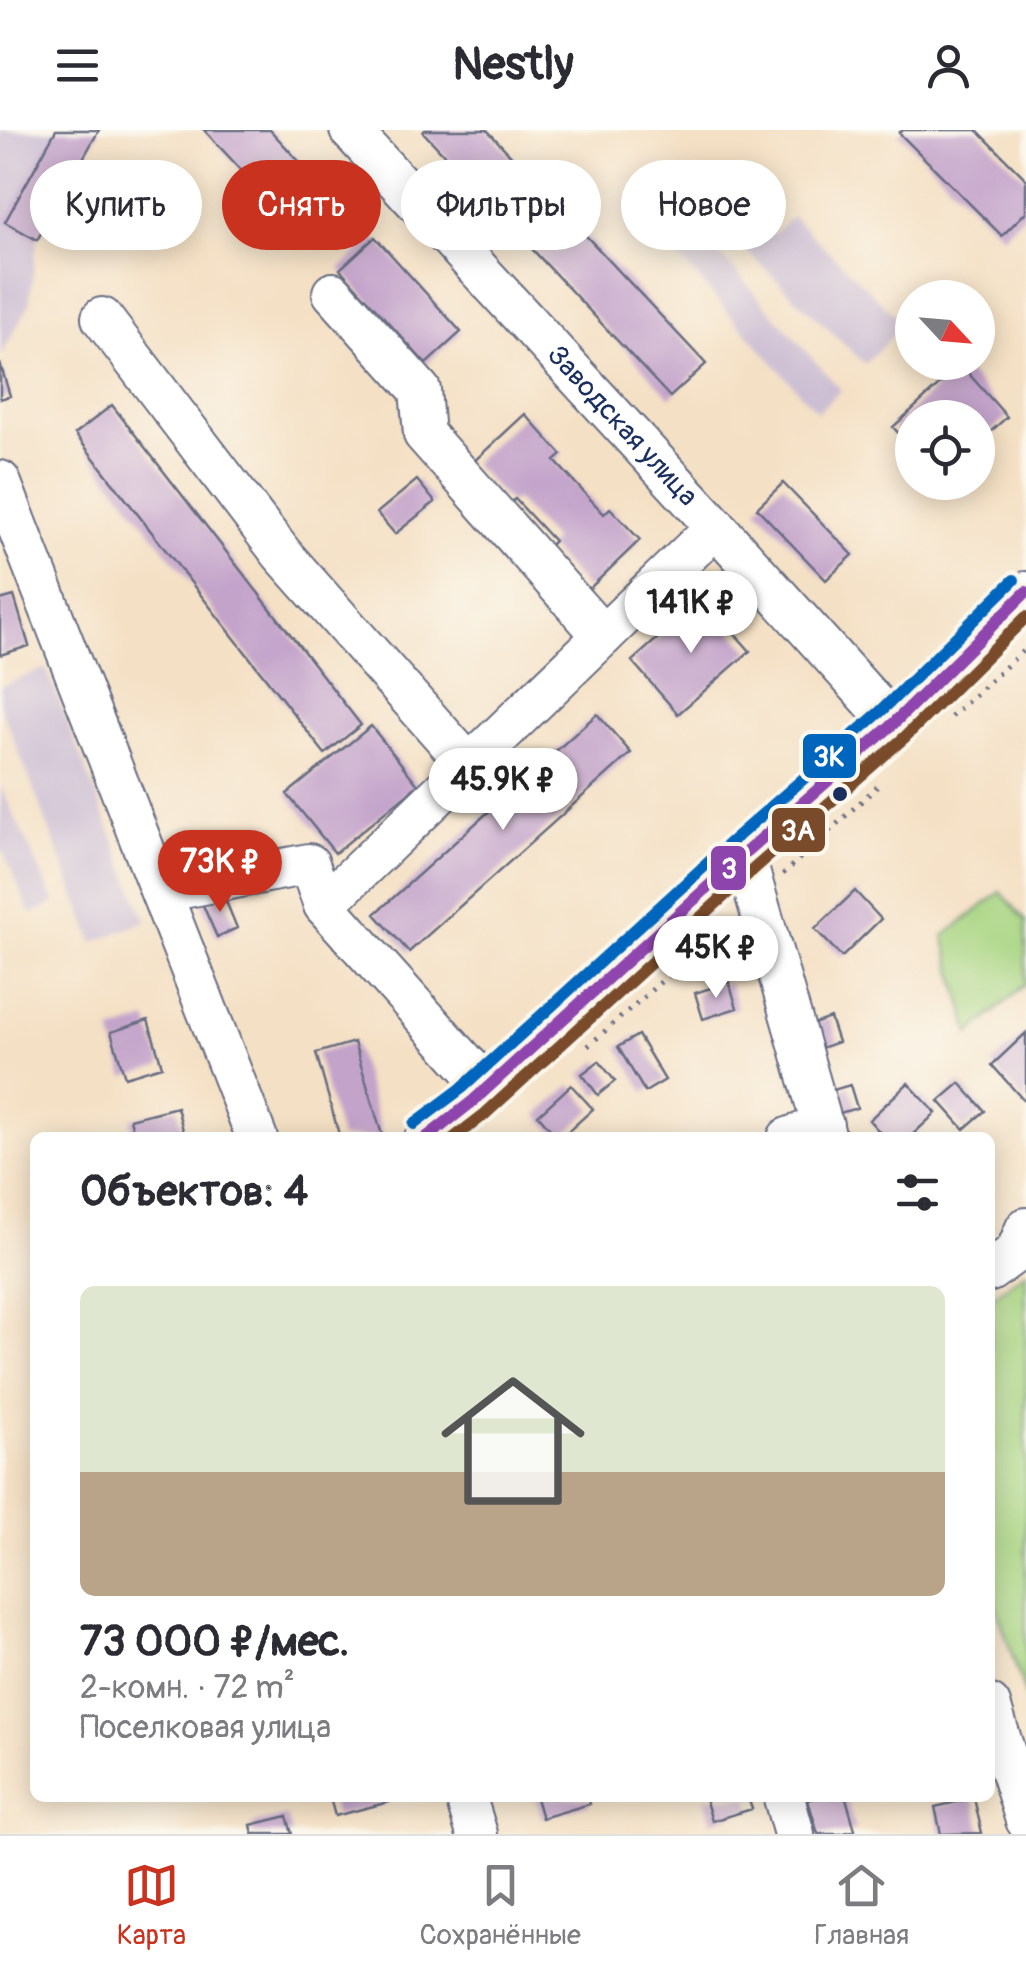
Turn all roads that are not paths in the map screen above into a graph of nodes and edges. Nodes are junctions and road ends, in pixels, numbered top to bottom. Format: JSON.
{"nodes":[{"id":1,"x":350,"y":130,"type":"edge"},
{"id":2,"x":333,"y":293,"type":"dead end"},
{"id":3,"x":102,"y":318,"type":"dead end"},
{"id":4,"x":0,"y":481,"type":"edge"},
{"id":5,"x":716,"y":527,"type":"junction"},
{"id":6,"x":1026,"y":592,"type":"edge"},
{"id":7,"x":603,"y":636,"type":"junction"},
{"id":8,"x":893,"y":724,"type":"junction"},
{"id":9,"x":469,"y":766,"type":"junction"},
{"id":10,"x":744,"y":854,"type":"junction"},
{"id":11,"x":161,"y":892,"type":"junction"},
{"id":12,"x":324,"y":904,"type":"junction"},
{"id":13,"x":488,"y":1088,"type":"junction"},
{"id":14,"x":255,"y":1132,"type":"edge"},
{"id":15,"x":433,"y":1132,"type":"edge"},
{"id":16,"x":812,"y":1132,"type":"edge"},
{"id":17,"x":1026,"y":1228,"type":"edge"},
{"id":18,"x":995,"y":1267,"type":"edge"},
{"id":19,"x":995,"y":1722,"type":"edge"},
{"id":20,"x":467,"y":1802,"type":"edge"},
{"id":21,"x":785,"y":1802,"type":"edge"},
{"id":22,"x":1026,"y":1820,"type":"edge"},
{"id":23,"x":478,"y":1834,"type":"edge"},
{"id":24,"x":794,"y":1834,"type":"edge"}],
"edges":[{"from":1,"to":5,"type":"street","name":"Заводская улица"},
{"from":2,"to":7,"type":"street"},
{"from":3,"to":9,"type":"street"},
{"from":4,"to":11,"type":"street"},
{"from":5,"to":7,"type":"street"},
{"from":5,"to":8,"type":"street","name":"Заводская улица"},
{"from":6,"to":8,"type":"street"},
{"from":7,"to":9,"type":"street"},
{"from":8,"to":10,"type":"street"},
{"from":9,"to":12,"type":"street"},
{"from":10,"to":13,"type":"street"},
{"from":10,"to":16,"type":"street"},
{"from":11,"to":12,"type":"street"},
{"from":11,"to":14,"type":"street"},
{"from":12,"to":13,"type":"street"},
{"from":13,"to":15,"type":"street"},
{"from":17,"to":18,"type":"street"},
{"from":19,"to":22,"type":"street"},
{"from":20,"to":23,"type":"street"},
{"from":21,"to":24,"type":"street"}]}
